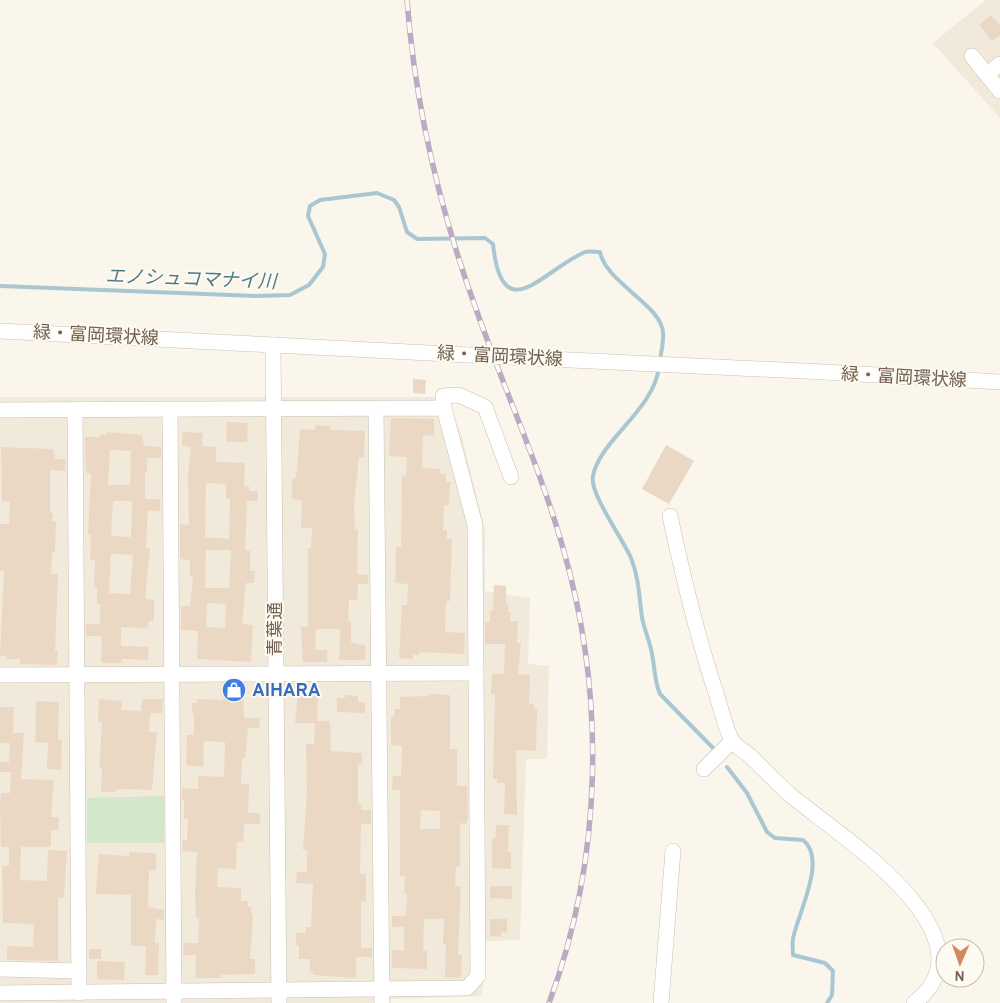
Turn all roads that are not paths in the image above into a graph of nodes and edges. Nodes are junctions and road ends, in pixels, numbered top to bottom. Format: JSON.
{"nodes":[{"id":1,"x":972,"y":56,"type":"dead end"},
{"id":2,"x":1000,"y":64,"type":"edge"},
{"id":3,"x":987,"y":75,"type":"junction"},
{"id":4,"x":1000,"y":90,"type":"edge"},
{"id":5,"x":0,"y":330,"type":"edge"},
{"id":6,"x":273,"y":345,"type":"junction"},
{"id":7,"x":1000,"y":382,"type":"edge"},
{"id":8,"x":444,"y":408,"type":"junction"},
{"id":9,"x":274,"y":409,"type":"junction"},
{"id":10,"x":376,"y":409,"type":"junction"},
{"id":11,"x":0,"y":410,"type":"edge"},
{"id":12,"x":74,"y":410,"type":"junction"},
{"id":13,"x":170,"y":410,"type":"junction"},
{"id":14,"x":511,"y":477,"type":"dead end"},
{"id":15,"x":670,"y":516,"type":"dead end"},
{"id":16,"x":276,"y":673,"type":"junction"},
{"id":17,"x":476,"y":673,"type":"junction"},
{"id":18,"x":172,"y":674,"type":"junction"},
{"id":19,"x":379,"y":674,"type":"junction"},
{"id":20,"x":0,"y":675,"type":"edge"},
{"id":21,"x":77,"y":676,"type":"junction"},
{"id":22,"x":732,"y":741,"type":"junction"},
{"id":23,"x":704,"y":769,"type":"dead end"},
{"id":24,"x":673,"y":850,"type":"dead end"},
{"id":25,"x":0,"y":969,"type":"edge"},
{"id":26,"x":79,"y":971,"type":"junction"},
{"id":27,"x":0,"y":993,"type":"edge"},
{"id":28,"x":79,"y":993,"type":"junction"},
{"id":29,"x":382,"y":996,"type":"edge"},
{"id":30,"x":279,"y":997,"type":"edge"},
{"id":31,"x":174,"y":998,"type":"edge"},
{"id":32,"x":661,"y":1003,"type":"edge"},
{"id":33,"x":914,"y":1003,"type":"edge"}],
"edges":[{"from":1,"to":3,"type":"street"},
{"from":2,"to":3,"type":"street"},
{"from":3,"to":4,"type":"street"},
{"from":5,"to":6,"type":"street","name":"緑・富岡環状線"},
{"from":6,"to":7,"type":"street","name":"緑・富岡環状線","bridge":true},
{"from":6,"to":9,"type":"street","name":"青葉通"},
{"from":8,"to":10,"type":"street"},
{"from":8,"to":14,"type":"street"},
{"from":8,"to":17,"type":"street"},
{"from":9,"to":10,"type":"street"},
{"from":9,"to":13,"type":"street"},
{"from":9,"to":16,"type":"street","name":"青葉通"},
{"from":10,"to":19,"type":"street"},
{"from":11,"to":12,"type":"street"},
{"from":12,"to":13,"type":"street"},
{"from":12,"to":21,"type":"street"},
{"from":13,"to":18,"type":"street"},
{"from":15,"to":22,"type":"street"},
{"from":16,"to":18,"type":"street"},
{"from":16,"to":19,"type":"street"},
{"from":16,"to":30,"type":"street","name":"青葉通"},
{"from":17,"to":19,"type":"street"},
{"from":17,"to":29,"type":"street"},
{"from":18,"to":21,"type":"street"},
{"from":18,"to":31,"type":"street"},
{"from":19,"to":29,"type":"street"},
{"from":20,"to":21,"type":"street"},
{"from":21,"to":26,"type":"street"},
{"from":22,"to":23,"type":"street"},
{"from":22,"to":33,"type":"street"},
{"from":24,"to":32,"type":"street"},
{"from":25,"to":26,"type":"street"},
{"from":26,"to":28,"type":"street"},
{"from":27,"to":28,"type":"street"},
{"from":28,"to":31,"type":"street"},
{"from":29,"to":30,"type":"street"},
{"from":30,"to":31,"type":"street"}]}
